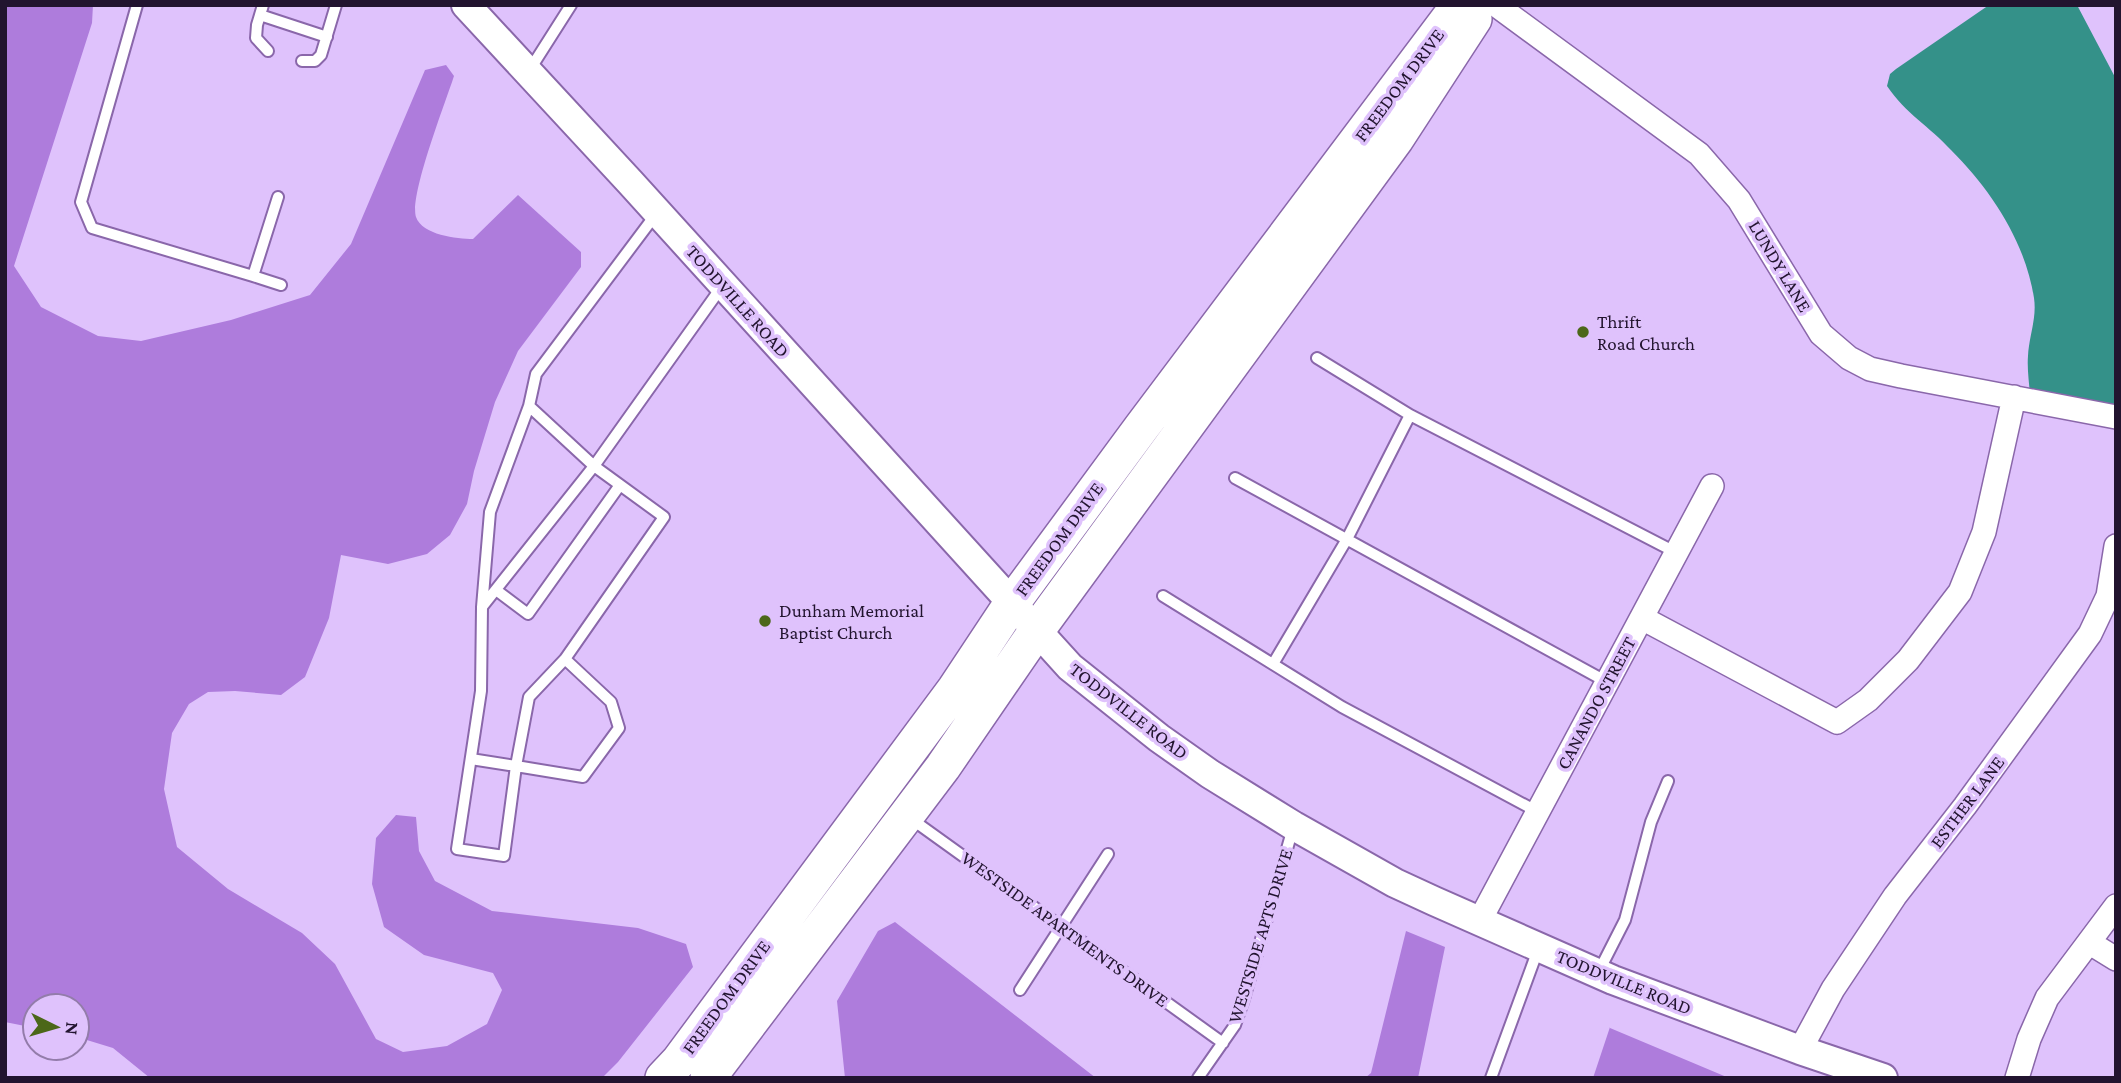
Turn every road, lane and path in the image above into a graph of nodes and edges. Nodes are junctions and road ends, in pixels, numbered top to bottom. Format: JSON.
{"nodes":[{"id":1,"x":137,"y":5,"type":"edge"},
{"id":2,"x":336,"y":5,"type":"edge"},
{"id":3,"x":466,"y":5,"type":"edge"},
{"id":4,"x":571,"y":5,"type":"edge"},
{"id":5,"x":1462,"y":5,"type":"edge"},
{"id":6,"x":1477,"y":5,"type":"edge"},
{"id":7,"x":1496,"y":5,"type":"edge"},
{"id":8,"x":262,"y":10,"type":"edge"},
{"id":9,"x":327,"y":37,"type":"junction"},
{"id":10,"x":268,"y":51,"type":"dead end"},
{"id":11,"x":302,"y":61,"type":"dead end"},
{"id":12,"x":529,"y":71,"type":"junction"},
{"id":13,"x":278,"y":197,"type":"dead end"},
{"id":14,"x":657,"y":212,"type":"junction"},
{"id":15,"x":253,"y":276,"type":"junction"},
{"id":16,"x":281,"y":285,"type":"dead end"},
{"id":17,"x":723,"y":285,"type":"junction"},
{"id":18,"x":1317,"y":358,"type":"dead end"},
{"id":19,"x":2014,"y":397,"type":"junction"},
{"id":20,"x":529,"y":406,"type":"junction"},
{"id":21,"x":1410,"y":415,"type":"junction"},
{"id":22,"x":2116,"y":417,"type":"edge"},
{"id":23,"x":594,"y":466,"type":"junction"},
{"id":24,"x":1235,"y":478,"type":"dead end"},
{"id":25,"x":620,"y":485,"type":"junction"},
{"id":26,"x":1712,"y":486,"type":"dead end"},
{"id":27,"x":1347,"y":540,"type":"junction"},
{"id":28,"x":2116,"y":546,"type":"edge"},
{"id":29,"x":1677,"y":554,"type":"junction"},
{"id":30,"x":496,"y":590,"type":"junction"},
{"id":31,"x":1163,"y":596,"type":"dead end"},
{"id":32,"x":1012,"y":603,"type":"junction"},
{"id":33,"x":482,"y":607,"type":"junction"},
{"id":34,"x":1642,"y":618,"type":"junction"},
{"id":35,"x":1037,"y":630,"type":"junction"},
{"id":36,"x":565,"y":659,"type":"junction"},
{"id":37,"x":1273,"y":664,"type":"junction"},
{"id":38,"x":1607,"y":682,"type":"junction"},
{"id":39,"x":471,"y":759,"type":"junction"},
{"id":40,"x":516,"y":766,"type":"junction"},
{"id":41,"x":1668,"y":781,"type":"dead end"},
{"id":42,"x":1538,"y":812,"type":"junction"},
{"id":43,"x":906,"y":815,"type":"junction"},
{"id":44,"x":1294,"y":826,"type":"junction"},
{"id":45,"x":1108,"y":854,"type":"dead end"},
{"id":46,"x":2116,"y":906,"type":"edge"},
{"id":47,"x":1480,"y":920,"type":"junction"},
{"id":48,"x":1061,"y":927,"type":"junction"},
{"id":49,"x":2090,"y":943,"type":"junction"},
{"id":50,"x":1539,"y":947,"type":"junction"},
{"id":51,"x":2116,"y":959,"type":"edge"},
{"id":52,"x":1598,"y":973,"type":"junction"},
{"id":53,"x":1020,"y":990,"type":"dead end"},
{"id":54,"x":1223,"y":1043,"type":"junction"},
{"id":55,"x":1800,"y":1050,"type":"junction"},
{"id":56,"x":663,"y":1078,"type":"edge"},
{"id":57,"x":708,"y":1078,"type":"edge"},
{"id":58,"x":1198,"y":1078,"type":"edge"},
{"id":59,"x":1491,"y":1078,"type":"edge"},
{"id":60,"x":1883,"y":1078,"type":"edge"},
{"id":61,"x":2017,"y":1078,"type":"edge"}],
"edges":[{"from":1,"to":15,"type":"lane"},
{"from":2,"to":9,"type":"lane"},
{"from":3,"to":12,"type":"street","name":"TODDVILLE ROAD"},
{"from":4,"to":12,"type":"lane"},
{"from":5,"to":32,"type":"main road","name":"FREEDOM DRIVE"},
{"from":6,"to":35,"type":"main road","name":"FREEDOM DRIVE"},
{"from":7,"to":19,"type":"street","name":"LUNDY LANE"},
{"from":8,"to":9,"type":"lane"},
{"from":8,"to":10,"type":"lane"},
{"from":9,"to":11,"type":"lane"},
{"from":12,"to":14,"type":"street","name":"TODDVILLE ROAD"},
{"from":13,"to":15,"type":"lane"},
{"from":14,"to":17,"type":"street","name":"TODDVILLE ROAD"},
{"from":14,"to":20,"type":"lane"},
{"from":15,"to":16,"type":"lane"},
{"from":17,"to":23,"type":"lane"},
{"from":17,"to":32,"type":"street","name":"TODDVILLE ROAD"},
{"from":18,"to":21,"type":"lane"},
{"from":19,"to":22,"type":"street","name":"LUNDY LANE"},
{"from":19,"to":34,"type":"street"},
{"from":20,"to":23,"type":"lane"},
{"from":20,"to":33,"type":"lane"},
{"from":21,"to":27,"type":"lane"},
{"from":21,"to":29,"type":"lane"},
{"from":23,"to":25,"type":"lane"},
{"from":23,"to":30,"type":"lane"},
{"from":24,"to":27,"type":"lane"},
{"from":25,"to":30,"type":"lane"},
{"from":25,"to":36,"type":"lane"},
{"from":26,"to":29,"type":"street","name":"CANANDO STREET"},
{"from":27,"to":37,"type":"lane"},
{"from":27,"to":38,"type":"lane"},
{"from":28,"to":55,"type":"street","name":"ESTHER LANE"},
{"from":29,"to":34,"type":"street","name":"CANANDO STREET"},
{"from":30,"to":33,"type":"lane"},
{"from":31,"to":37,"type":"lane"},
{"from":32,"to":35,"type":"street","name":"TODDVILLE ROAD"},
{"from":32,"to":56,"type":"main road","name":"FREEDOM DRIVE"},
{"from":33,"to":39,"type":"lane"},
{"from":34,"to":38,"type":"street","name":"CANANDO STREET"},
{"from":35,"to":43,"type":"main road","name":"FREEDOM DRIVE"},
{"from":35,"to":44,"type":"street","name":"TODDVILLE ROAD"},
{"from":36,"to":40,"type":"lane"},
{"from":36,"to":40,"type":"lane"},
{"from":37,"to":42,"type":"lane"},
{"from":38,"to":42,"type":"street","name":"CANANDO STREET"},
{"from":39,"to":40,"type":"lane"},
{"from":39,"to":40,"type":"lane"},
{"from":41,"to":52,"type":"lane"},
{"from":42,"to":47,"type":"street","name":"CANANDO STREET"},
{"from":43,"to":48,"type":"lane","name":"WESTSIDE APARTMENTS DRIVE"},
{"from":43,"to":57,"type":"main road","name":"FREEDOM DRIVE"},
{"from":44,"to":47,"type":"street","name":"TODDVILLE ROAD"},
{"from":44,"to":54,"type":"lane","name":"WESTSIDE APTS DRIVE"},
{"from":45,"to":48,"type":"lane"},
{"from":46,"to":49,"type":"street"},
{"from":47,"to":50,"type":"street","name":"TODDVILLE ROAD"},
{"from":48,"to":53,"type":"lane"},
{"from":48,"to":54,"type":"lane","name":"WESTSIDE APARTMENTS DRIVE"},
{"from":49,"to":51,"type":"street"},
{"from":49,"to":61,"type":"street"},
{"from":50,"to":52,"type":"street","name":"TODDVILLE ROAD"},
{"from":50,"to":59,"type":"lane"},
{"from":52,"to":55,"type":"street","name":"TODDVILLE ROAD"},
{"from":54,"to":58,"type":"lane","name":"WESTSIDE APTS DRIVE"},
{"from":55,"to":60,"type":"street","name":"TODDVILLE ROAD"}]}
